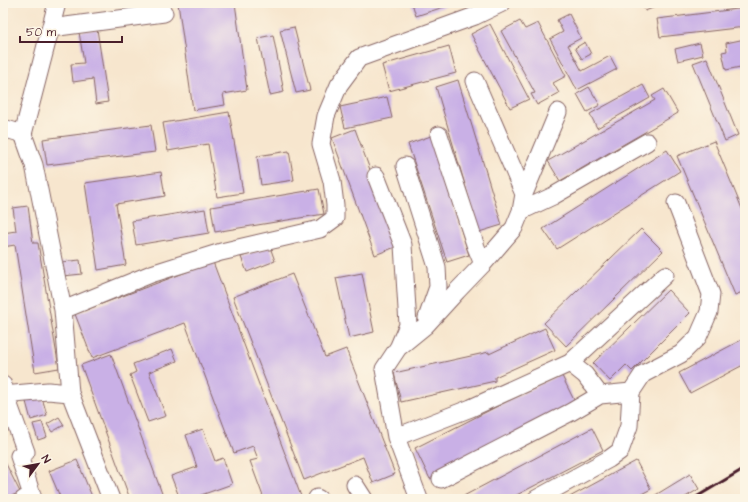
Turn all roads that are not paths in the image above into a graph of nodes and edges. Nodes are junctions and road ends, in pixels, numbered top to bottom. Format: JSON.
{"nodes":[{"id":1,"x":57,"y":3,"type":"edge"},
{"id":2,"x":502,"y":3,"type":"edge"},
{"id":3,"x":164,"y":13,"type":"dead end"},
{"id":4,"x":50,"y":28,"type":"junction"},
{"id":5,"x":475,"y":81,"type":"dead end"},
{"id":6,"x":558,"y":112,"type":"dead end"},
{"id":7,"x":3,"y":128,"type":"edge"},
{"id":8,"x":23,"y":134,"type":"junction"},
{"id":9,"x":439,"y":134,"type":"dead end"},
{"id":10,"x":647,"y":142,"type":"dead end"},
{"id":11,"x":405,"y":166,"type":"dead end"},
{"id":12,"x":376,"y":176,"type":"dead end"},
{"id":13,"x":522,"y":202,"type":"junction"},
{"id":14,"x":676,"y":203,"type":"dead end"},
{"id":15,"x":483,"y":264,"type":"junction"},
{"id":16,"x":665,"y":275,"type":"dead end"},
{"id":17,"x":63,"y":310,"type":"junction"},
{"id":18,"x":425,"y":326,"type":"junction"},
{"id":19,"x":398,"y":348,"type":"junction"},
{"id":20,"x":570,"y":363,"type":"junction"},
{"id":21,"x":4,"y":391,"type":"edge"},
{"id":22,"x":631,"y":392,"type":"junction"},
{"id":23,"x":70,"y":393,"type":"junction"},
{"id":24,"x":600,"y":395,"type":"junction"},
{"id":25,"x":396,"y":438,"type":"junction"},
{"id":26,"x":441,"y":479,"type":"dead end"},
{"id":27,"x":24,"y":499,"type":"edge"},
{"id":28,"x":111,"y":499,"type":"edge"},
{"id":29,"x":419,"y":499,"type":"edge"},
{"id":30,"x":536,"y":499,"type":"edge"}],
"edges":[{"from":1,"to":4,"type":"street"},
{"from":2,"to":17,"type":"street"},
{"from":3,"to":4,"type":"street"},
{"from":4,"to":8,"type":"street"},
{"from":5,"to":13,"type":"street"},
{"from":6,"to":13,"type":"street"},
{"from":7,"to":8,"type":"street"},
{"from":8,"to":17,"type":"street"},
{"from":9,"to":15,"type":"street"},
{"from":10,"to":13,"type":"street"},
{"from":11,"to":18,"type":"street"},
{"from":12,"to":19,"type":"street"},
{"from":13,"to":15,"type":"street"},
{"from":14,"to":22,"type":"street"},
{"from":15,"to":18,"type":"street"},
{"from":16,"to":20,"type":"street"},
{"from":17,"to":23,"type":"street"},
{"from":18,"to":19,"type":"street"},
{"from":19,"to":25,"type":"street"},
{"from":20,"to":24,"type":"street"},
{"from":20,"to":25,"type":"street"},
{"from":21,"to":23,"type":"street"},
{"from":21,"to":27,"type":"street"},
{"from":22,"to":24,"type":"street"},
{"from":22,"to":30,"type":"street"},
{"from":23,"to":28,"type":"street"},
{"from":24,"to":26,"type":"street"},
{"from":25,"to":29,"type":"street"}]}
